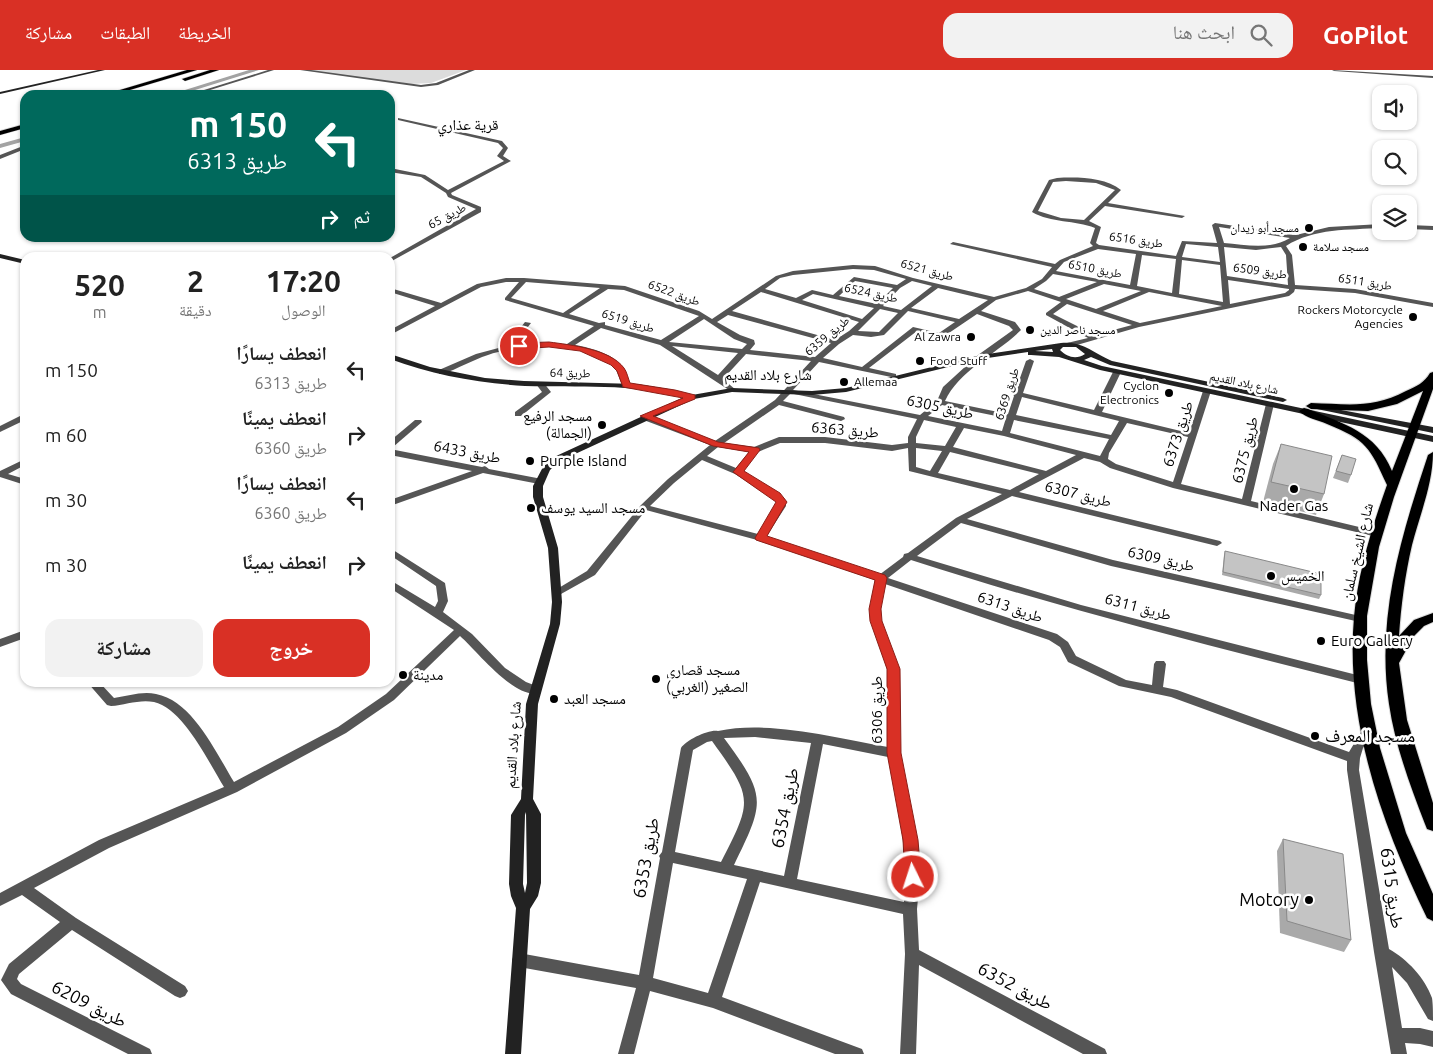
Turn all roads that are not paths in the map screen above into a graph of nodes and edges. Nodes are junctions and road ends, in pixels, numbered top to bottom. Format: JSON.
{"nodes":[{"id":1,"x":103,"y":70,"type":"edge"},
{"id":2,"x":194,"y":70,"type":"edge"},
{"id":3,"x":216,"y":70,"type":"edge"},
{"id":4,"x":272,"y":70,"type":"edge"},
{"id":5,"x":302,"y":70,"type":"edge"},
{"id":6,"x":473,"y":70,"type":"edge"},
{"id":7,"x":1334,"y":70,"type":"edge"},
{"id":8,"x":1367,"y":70,"type":"edge"},
{"id":9,"x":1372,"y":72,"type":"junction"},
{"id":10,"x":1433,"y":77,"type":"edge"},
{"id":11,"x":124,"y":90,"type":"edge"},
{"id":12,"x":148,"y":90,"type":"edge"},
{"id":13,"x":206,"y":90,"type":"edge"},
{"id":14,"x":0,"y":93,"type":"edge"},
{"id":15,"x":20,"y":119,"type":"edge"},
{"id":16,"x":400,"y":119,"type":"dead end"},
{"id":17,"x":0,"y":125,"type":"edge"},
{"id":18,"x":20,"y":127,"type":"edge"},
{"id":19,"x":0,"y":133,"type":"edge"},
{"id":20,"x":20,"y":149,"type":"edge"},
{"id":21,"x":0,"y":157,"type":"edge"},
{"id":22,"x":395,"y":171,"type":"edge"},
{"id":23,"x":448,"y":192,"type":"junction"},
{"id":24,"x":1105,"y":204,"type":"junction"},
{"id":25,"x":1182,"y":216,"type":"dead end"},
{"id":26,"x":1085,"y":222,"type":"junction"},
{"id":27,"x":1372,"y":226,"type":"edge"},
{"id":28,"x":1417,"y":227,"type":"edge"},
{"id":29,"x":1432,"y":228,"type":"edge"},
{"id":30,"x":1256,"y":229,"type":"junction"},
{"id":31,"x":1296,"y":237,"type":"junction"},
{"id":32,"x":953,"y":244,"type":"dead end"},
{"id":33,"x":1221,"y":245,"type":"junction"},
{"id":34,"x":1283,"y":245,"type":"junction"},
{"id":35,"x":1097,"y":247,"type":"junction"},
{"id":36,"x":1258,"y":248,"type":"junction"},
{"id":37,"x":1139,"y":252,"type":"junction"},
{"id":38,"x":0,"y":256,"type":"edge"},
{"id":39,"x":395,"y":257,"type":"edge"},
{"id":40,"x":1179,"y":257,"type":"junction"},
{"id":41,"x":20,"y":261,"type":"edge"},
{"id":42,"x":1222,"y":264,"type":"junction"},
{"id":43,"x":1054,"y":269,"type":"junction"},
{"id":44,"x":1224,"y":278,"type":"junction"},
{"id":45,"x":911,"y":279,"type":"junction"},
{"id":46,"x":524,"y":280,"type":"junction"},
{"id":47,"x":1102,"y":282,"type":"junction"},
{"id":48,"x":609,"y":285,"type":"junction"},
{"id":49,"x":936,"y":286,"type":"junction"},
{"id":50,"x":898,"y":287,"type":"junction"},
{"id":51,"x":1133,"y":288,"type":"junction"},
{"id":52,"x":760,"y":289,"type":"junction"},
{"id":53,"x":1028,"y":289,"type":"junction"},
{"id":54,"x":1292,"y":289,"type":"junction"},
{"id":55,"x":1147,"y":291,"type":"junction"},
{"id":56,"x":395,"y":292,"type":"edge"},
{"id":57,"x":1175,"y":296,"type":"junction"},
{"id":58,"x":834,"y":297,"type":"junction"},
{"id":59,"x":994,"y":299,"type":"junction"},
{"id":60,"x":1063,"y":300,"type":"junction"},
{"id":61,"x":795,"y":301,"type":"junction"},
{"id":62,"x":440,"y":305,"type":"junction"},
{"id":63,"x":1433,"y":305,"type":"edge"},
{"id":64,"x":1227,"y":306,"type":"junction"},
{"id":65,"x":879,"y":307,"type":"junction"},
{"id":66,"x":906,"y":310,"type":"junction"},
{"id":67,"x":976,"y":311,"type":"junction"},
{"id":68,"x":1097,"y":311,"type":"junction"},
{"id":69,"x":726,"y":312,"type":"junction"},
{"id":70,"x":565,"y":314,"type":"junction"},
{"id":71,"x":704,"y":316,"type":"junction"},
{"id":72,"x":864,"y":321,"type":"junction"},
{"id":73,"x":959,"y":321,"type":"junction"},
{"id":74,"x":712,"y":322,"type":"junction"},
{"id":75,"x":527,"y":323,"type":"dead end"},
{"id":76,"x":602,"y":324,"type":"junction"},
{"id":77,"x":1138,"y":325,"type":"junction"},
{"id":78,"x":395,"y":330,"type":"edge"},
{"id":79,"x":887,"y":332,"type":"junction"},
{"id":80,"x":852,"y":333,"type":"junction"},
{"id":81,"x":904,"y":337,"type":"junction"},
{"id":82,"x":1092,"y":337,"type":"junction"},
{"id":83,"x":836,"y":342,"type":"junction"},
{"id":84,"x":662,"y":343,"type":"junction"},
{"id":85,"x":1070,"y":344,"type":"junction"},
{"id":86,"x":1061,"y":345,"type":"junction"},
{"id":87,"x":569,"y":346,"type":"junction"},
{"id":88,"x":509,"y":347,"type":"junction"},
{"id":89,"x":1088,"y":351,"type":"junction"},
{"id":90,"x":744,"y":352,"type":"junction"},
{"id":91,"x":1060,"y":355,"type":"junction"},
{"id":92,"x":980,"y":357,"type":"junction"},
{"id":93,"x":395,"y":358,"type":"edge"},
{"id":94,"x":817,"y":359,"type":"junction"},
{"id":95,"x":1072,"y":359,"type":"junction"},
{"id":96,"x":1030,"y":361,"type":"dead end"},
{"id":97,"x":865,"y":368,"type":"junction"},
{"id":98,"x":442,"y":372,"type":"junction"},
{"id":99,"x":1117,"y":372,"type":"junction"},
{"id":100,"x":893,"y":376,"type":"junction"},
{"id":101,"x":719,"y":378,"type":"junction"},
{"id":102,"x":1432,"y":379,"type":"edge"},
{"id":103,"x":540,"y":384,"type":"junction"},
{"id":104,"x":626,"y":385,"type":"junction"},
{"id":105,"x":732,"y":390,"type":"junction"},
{"id":106,"x":788,"y":391,"type":"junction"},
{"id":107,"x":1207,"y":391,"type":"junction"},
{"id":108,"x":1017,"y":394,"type":"junction"},
{"id":109,"x":692,"y":397,"type":"junction"},
{"id":110,"x":778,"y":402,"type":"junction"},
{"id":111,"x":940,"y":402,"type":"junction"},
{"id":112,"x":1270,"y":404,"type":"junction"},
{"id":113,"x":1307,"y":408,"type":"junction"},
{"id":114,"x":1097,"y":413,"type":"junction"},
{"id":115,"x":518,"y":414,"type":"dead end"},
{"id":116,"x":644,"y":416,"type":"junction"},
{"id":117,"x":1012,"y":416,"type":"junction"},
{"id":118,"x":922,"y":417,"type":"junction"},
{"id":119,"x":20,"y":419,"type":"edge"},
{"id":120,"x":841,"y":419,"type":"dead end"},
{"id":121,"x":1124,"y":420,"type":"junction"},
{"id":122,"x":418,"y":422,"type":"dead end"},
{"id":123,"x":961,"y":426,"type":"junction"},
{"id":124,"x":0,"y":429,"type":"edge"},
{"id":125,"x":1433,"y":430,"type":"edge"},
{"id":126,"x":1412,"y":431,"type":"junction"},
{"id":127,"x":1005,"y":434,"type":"junction"},
{"id":128,"x":1192,"y":436,"type":"junction"},
{"id":129,"x":1115,"y":438,"type":"junction"},
{"id":130,"x":1433,"y":439,"type":"edge"},
{"id":131,"x":395,"y":441,"type":"edge"},
{"id":132,"x":716,"y":444,"type":"junction"},
{"id":133,"x":912,"y":445,"type":"junction"},
{"id":134,"x":755,"y":450,"type":"junction"},
{"id":135,"x":949,"y":450,"type":"junction"},
{"id":136,"x":395,"y":453,"type":"edge"},
{"id":137,"x":1085,"y":454,"type":"junction"},
{"id":138,"x":1433,"y":455,"type":"edge"},
{"id":139,"x":701,"y":456,"type":"junction"},
{"id":140,"x":1103,"y":460,"type":"junction"},
{"id":141,"x":20,"y":464,"type":"edge"},
{"id":142,"x":485,"y":469,"type":"junction"},
{"id":143,"x":738,"y":472,"type":"junction"},
{"id":144,"x":0,"y":474,"type":"edge"},
{"id":145,"x":1048,"y":474,"type":"junction"},
{"id":146,"x":932,"y":475,"type":"junction"},
{"id":147,"x":20,"y":480,"type":"edge"},
{"id":148,"x":539,"y":481,"type":"junction"},
{"id":149,"x":1392,"y":485,"type":"junction"},
{"id":150,"x":1176,"y":486,"type":"junction"},
{"id":151,"x":1010,"y":492,"type":"junction"},
{"id":152,"x":395,"y":501,"type":"edge"},
{"id":153,"x":1246,"y":503,"type":"junction"},
{"id":154,"x":644,"y":507,"type":"junction"},
{"id":155,"x":959,"y":520,"type":"junction"},
{"id":156,"x":1376,"y":534,"type":"junction"},
{"id":157,"x":760,"y":538,"type":"junction"},
{"id":158,"x":1217,"y":543,"type":"dead end"},
{"id":159,"x":395,"y":554,"type":"edge"},
{"id":160,"x":908,"y":556,"type":"junction"},
{"id":161,"x":881,"y":578,"type":"junction"},
{"id":162,"x":395,"y":586,"type":"edge"},
{"id":163,"x":557,"y":592,"type":"junction"},
{"id":164,"x":438,"y":612,"type":"junction"},
{"id":165,"x":1433,"y":617,"type":"edge"},
{"id":166,"x":1360,"y":619,"type":"junction"},
{"id":167,"x":460,"y":630,"type":"junction"},
{"id":168,"x":20,"y":636,"type":"edge"},
{"id":169,"x":0,"y":643,"type":"edge"},
{"id":170,"x":1392,"y":663,"type":"junction"},
{"id":171,"x":1160,"y":664,"type":"dead end"},
{"id":172,"x":1362,"y":680,"type":"junction"},
{"id":173,"x":96,"y":687,"type":"edge"},
{"id":174,"x":1157,"y":688,"type":"junction"},
{"id":175,"x":535,"y":690,"type":"junction"},
{"id":176,"x":1368,"y":730,"type":"junction"},
{"id":177,"x":714,"y":734,"type":"junction"},
{"id":178,"x":818,"y":740,"type":"junction"},
{"id":179,"x":894,"y":753,"type":"junction"},
{"id":180,"x":1352,"y":758,"type":"junction"},
{"id":181,"x":232,"y":789,"type":"junction"},
{"id":182,"x":1433,"y":824,"type":"edge"},
{"id":183,"x":666,"y":856,"type":"junction"},
{"id":184,"x":725,"y":869,"type":"junction"},
{"id":185,"x":755,"y":876,"type":"junction"},
{"id":186,"x":789,"y":884,"type":"junction"},
{"id":187,"x":23,"y":888,"type":"junction"},
{"id":188,"x":0,"y":900,"type":"edge"},
{"id":189,"x":910,"y":909,"type":"junction"},
{"id":190,"x":1433,"y":913,"type":"edge"},
{"id":191,"x":71,"y":922,"type":"junction"},
{"id":192,"x":1381,"y":952,"type":"junction"},
{"id":193,"x":912,"y":954,"type":"junction"},
{"id":194,"x":519,"y":960,"type":"junction"},
{"id":195,"x":645,"y":983,"type":"junction"},
{"id":196,"x":180,"y":991,"type":"dead end"},
{"id":197,"x":713,"y":1001,"type":"junction"},
{"id":198,"x":1433,"y":1014,"type":"edge"},
{"id":199,"x":1396,"y":1036,"type":"junction"},
{"id":200,"x":1433,"y":1039,"type":"edge"},
{"id":201,"x":144,"y":1054,"type":"edge"},
{"id":202,"x":513,"y":1054,"type":"edge"},
{"id":203,"x":626,"y":1054,"type":"edge"},
{"id":204,"x":856,"y":1054,"type":"edge"},
{"id":205,"x":908,"y":1054,"type":"edge"},
{"id":206,"x":1099,"y":1054,"type":"edge"},
{"id":207,"x":1399,"y":1054,"type":"edge"}],
"edges":[{"from":1,"to":14,"type":"street"},
{"from":2,"to":11,"type":"highway"},
{"from":3,"to":12,"type":"highway"},
{"from":4,"to":13,"type":"street"},
{"from":5,"to":6,"type":"street"},
{"from":7,"to":9,"type":"street"},
{"from":8,"to":9,"type":"street"},
{"from":9,"to":10,"type":"street"},
{"from":15,"to":17,"type":"highway"},
{"from":16,"to":23,"type":"street","name":"طريق 65"},
{"from":18,"to":19,"type":"highway"},
{"from":20,"to":21,"type":"street"},
{"from":22,"to":23,"type":"street"},
{"from":23,"to":39,"type":"street","name":"طريق 65"},
{"from":24,"to":25,"type":"street"},
{"from":24,"to":26,"type":"street"},
{"from":24,"to":26,"type":"street"},
{"from":26,"to":35,"type":"street"},
{"from":27,"to":31,"type":"street"},
{"from":28,"to":29,"type":"street"},
{"from":30,"to":31,"type":"street"},
{"from":30,"to":33,"type":"street"},
{"from":30,"to":36,"type":"street","name":"طريق 6509"},
{"from":31,"to":34,"type":"street"},
{"from":32,"to":43,"type":"street","name":"طريق 6510"},
{"from":33,"to":36,"type":"street"},
{"from":33,"to":40,"type":"street"},
{"from":33,"to":42,"type":"street","name":"طريق 6509"},
{"from":34,"to":36,"type":"street"},
{"from":34,"to":54,"type":"street"},
{"from":35,"to":37,"type":"street","name":"طريق 6516"},
{"from":35,"to":43,"type":"street","name":"طريق 6516"},
{"from":37,"to":40,"type":"street","name":"طريق 6516"},
{"from":37,"to":51,"type":"street","name":"طريق 6510"},
{"from":38,"to":41,"type":"street"},
{"from":40,"to":42,"type":"street","name":"طريق 6516"},
{"from":40,"to":57,"type":"street"},
{"from":42,"to":44,"type":"street","name":"طريق 6509"},
{"from":43,"to":47,"type":"street","name":"طريق 6510"},
{"from":43,"to":53,"type":"street","name":"طريق 6516"},
{"from":44,"to":54,"type":"street","name":"طريق 6509"},
{"from":44,"to":64,"type":"street","name":"طريق 6509"},
{"from":45,"to":49,"type":"street","name":"طريق 6521"},
{"from":45,"to":50,"type":"street","name":"طريق 6359"},
{"from":45,"to":52,"type":"street","name":"طريق 6521"},
{"from":46,"to":48,"type":"street","name":"طريق 6522"},
{"from":46,"to":62,"type":"street","name":"طريق 6522"},
{"from":46,"to":70,"type":"street","name":"طريق 6519"},
{"from":47,"to":51,"type":"street","name":"طريق 6510"},
{"from":47,"to":60,"type":"street"},
{"from":48,"to":70,"type":"street"},
{"from":48,"to":71,"type":"street","name":"طريق 6522"},
{"from":49,"to":59,"type":"street","name":"طريق 6521"},
{"from":49,"to":66,"type":"street"},
{"from":50,"to":58,"type":"street","name":"طريق 6524"},
{"from":50,"to":65,"type":"street","name":"طريق 6359"},
{"from":51,"to":55,"type":"street","name":"طريق 6510"},
{"from":52,"to":61,"type":"street"},
{"from":52,"to":69,"type":"street","name":"طريق 6521"},
{"from":53,"to":59,"type":"street","name":"طريق 6516"},
{"from":53,"to":60,"type":"street"},
{"from":54,"to":63,"type":"street","name":"طريق 6511"},
{"from":54,"to":64,"type":"street"},
{"from":55,"to":57,"type":"street","name":"طريق 6510"},
{"from":55,"to":68,"type":"street"},
{"from":56,"to":62,"type":"street"},
{"from":57,"to":64,"type":"street","name":"طريق 6510"},
{"from":58,"to":61,"type":"street","name":"طريق 6524"},
{"from":58,"to":65,"type":"street","name":"طريق 6524"},
{"from":59,"to":67,"type":"street","name":"طريق 6516"},
{"from":60,"to":68,"type":"street"},
{"from":60,"to":82,"type":"street"},
{"from":61,"to":72,"type":"street"},
{"from":62,"to":78,"type":"street","name":"طريق 6522"},
{"from":64,"to":77,"type":"street"},
{"from":65,"to":66,"type":"street","name":"طريق 6524"},
{"from":65,"to":72,"type":"street","name":"طريق 6359"},
{"from":66,"to":73,"type":"street","name":"طريق 6524"},
{"from":66,"to":79,"type":"street"},
{"from":67,"to":73,"type":"street","name":"طريق 6516"},
{"from":67,"to":92,"type":"street"},
{"from":68,"to":77,"type":"street"},
{"from":69,"to":74,"type":"street","name":"طريق 6521"},
{"from":69,"to":83,"type":"street"},
{"from":70,"to":76,"type":"street","name":"طريق 6519"},
{"from":71,"to":74,"type":"street"},
{"from":71,"to":84,"type":"street","name":"طريق 6522"},
{"from":72,"to":80,"type":"street","name":"طريق 6359"},
{"from":73,"to":81,"type":"street","name":"طريق 6516"},
{"from":74,"to":90,"type":"street"},
{"from":75,"to":88,"type":"street"},
{"from":76,"to":84,"type":"street","name":"طريق 6519"},
{"from":76,"to":87,"type":"street"},
{"from":77,"to":82,"type":"street"},
{"from":79,"to":80,"type":"street"},
{"from":79,"to":81,"type":"street"},
{"from":80,"to":83,"type":"street","name":"طريق 6359"},
{"from":81,"to":97,"type":"street","name":"طريق 6516"},
{"from":82,"to":85,"type":"street"},
{"from":82,"to":89,"type":"street"},
{"from":83,"to":94,"type":"street","name":"طريق 6359"},
{"from":84,"to":90,"type":"street","name":"طريق 6519"},
{"from":84,"to":101,"type":"street"},
{"from":85,"to":86,"type":"street","name":"شارع بلاد القديم"},
{"from":85,"to":89,"type":"street","name":"شارع بلاد القديم"},
{"from":86,"to":91,"type":"street"},
{"from":86,"to":92,"type":"street","name":"شارع بلاد القديم"},
{"from":87,"to":88,"type":"street"},
{"from":87,"to":104,"type":"street"},
{"from":88,"to":98,"type":"street"},
{"from":89,"to":95,"type":"street"},
{"from":89,"to":113,"type":"street","name":"شارع بلاد القديم"},
{"from":90,"to":94,"type":"street","name":"طريق 6519"},
{"from":90,"to":101,"type":"street"},
{"from":91,"to":92,"type":"street","name":"شارع بلاد القديم"},
{"from":91,"to":95,"type":"street","name":"شارع بلاد القديم"},
{"from":92,"to":100,"type":"street","name":"شارع بلاد القديم"},
{"from":92,"to":111,"type":"street"},
{"from":93,"to":98,"type":"street","name":"طريق 64"},
{"from":94,"to":97,"type":"street","name":"طريق 6519"},
{"from":94,"to":106,"type":"street","name":"طريق 6359"},
{"from":95,"to":99,"type":"street","name":"شارع بلاد القديم"},
{"from":96,"to":108,"type":"street","name":"طريق 6369"},
{"from":97,"to":100,"type":"street","name":"طريق 6519"},
{"from":98,"to":103,"type":"street","name":"طريق 64"},
{"from":99,"to":107,"type":"street","name":"شارع بلاد القديم"},
{"from":99,"to":114,"type":"street"},
{"from":100,"to":106,"type":"street","name":"شارع بلاد القديم"},
{"from":101,"to":105,"type":"street"},
{"from":102,"to":113,"type":"main road"},
{"from":102,"to":126,"type":"main road","name":"شارع الشيخ سلمان"},
{"from":103,"to":104,"type":"street","name":"طريق 64"},
{"from":103,"to":115,"type":"street"},
{"from":104,"to":109,"type":"street","name":"طريق 64"},
{"from":105,"to":106,"type":"street","name":"شارع بلاد القديم"},
{"from":105,"to":109,"type":"street","name":"شارع بلاد القديم"},
{"from":106,"to":110,"type":"street","name":"طريق 6359"},
{"from":106,"to":118,"type":"street","name":"طريق 6305"},
{"from":107,"to":112,"type":"street","name":"شارع بلاد القديم"},
{"from":107,"to":128,"type":"street","name":"طريق 6373"},
{"from":108,"to":114,"type":"street"},
{"from":108,"to":117,"type":"street","name":"طريق 6369"},
{"from":109,"to":116,"type":"street","name":"شارع بلاد القديم"},
{"from":110,"to":120,"type":"street"},
{"from":110,"to":132,"type":"street","name":"طريق 6359"},
{"from":111,"to":117,"type":"street"},
{"from":111,"to":118,"type":"street"},
{"from":112,"to":113,"type":"street","name":"شارع بلاد القديم"},
{"from":112,"to":153,"type":"street","name":"طريق 6375"},
{"from":113,"to":126,"type":"street","name":"شارع بلاد القديم"},
{"from":113,"to":149,"type":"main road"},
{"from":114,"to":121,"type":"street"},
{"from":116,"to":132,"type":"street"},
{"from":116,"to":148,"type":"street","name":"شارع بلاد القديم"},
{"from":117,"to":127,"type":"street","name":"طريق 6369"},
{"from":117,"to":129,"type":"street"},
{"from":118,"to":123,"type":"street","name":"طريق 6305"},
{"from":118,"to":133,"type":"street"},
{"from":119,"to":124,"type":"street"},
{"from":121,"to":128,"type":"street"},
{"from":121,"to":129,"type":"street"},
{"from":122,"to":131,"type":"street","name":"طريق 6433"},
{"from":123,"to":127,"type":"street","name":"طريق 6305"},
{"from":123,"to":135,"type":"street"},
{"from":125,"to":126,"type":"street"},
{"from":126,"to":130,"type":"street"},
{"from":126,"to":149,"type":"main road","name":"شارع الشيخ سلمان"},
{"from":127,"to":137,"type":"street","name":"طريق 6305"},
{"from":128,"to":150,"type":"street","name":"طريق 6373"},
{"from":129,"to":140,"type":"street"},
{"from":132,"to":134,"type":"street"},
{"from":132,"to":139,"type":"street","name":"طريق 6359"},
{"from":133,"to":134,"type":"street","name":"طريق 6363"},
{"from":133,"to":135,"type":"street","name":"طريق 6363"},
{"from":133,"to":146,"type":"street","name":"طريق 6307"},
{"from":134,"to":143,"type":"street"},
{"from":135,"to":145,"type":"street","name":"طريق 6363"},
{"from":135,"to":146,"type":"street"},
{"from":136,"to":142,"type":"street","name":"طريق 6433"},
{"from":137,"to":140,"type":"street","name":"طريق 6305"},
{"from":137,"to":145,"type":"street"},
{"from":138,"to":170,"type":"main road"},
{"from":139,"to":143,"type":"street"},
{"from":139,"to":154,"type":"street","name":"طريق 6359"},
{"from":140,"to":150,"type":"street"},
{"from":141,"to":144,"type":"street"},
{"from":142,"to":148,"type":"street","name":"طريق 6433"},
{"from":142,"to":152,"type":"street"},
{"from":143,"to":157,"type":"street"},
{"from":144,"to":147,"type":"street"},
{"from":145,"to":151,"type":"street"},
{"from":146,"to":151,"type":"street","name":"طريق 6307"},
{"from":148,"to":163,"type":"street","name":"شارع بلاد القديم"},
{"from":149,"to":156,"type":"main road","name":"شارع الشيخ سلمان"},
{"from":150,"to":153,"type":"street"},
{"from":151,"to":155,"type":"street"},
{"from":151,"to":158,"type":"street","name":"طريق 6307"},
{"from":153,"to":156,"type":"street"},
{"from":154,"to":157,"type":"street","name":"طريق 6313"},
{"from":154,"to":163,"type":"street","name":"طريق 6359"},
{"from":155,"to":160,"type":"street"},
{"from":155,"to":166,"type":"street","name":"طريق 6309"},
{"from":156,"to":166,"type":"main road","name":"شارع الشيخ سلمان"},
{"from":157,"to":161,"type":"street","name":"طريق 6313"},
{"from":159,"to":164,"type":"street"},
{"from":160,"to":161,"type":"street"},
{"from":160,"to":172,"type":"street","name":"طريق 6311"},
{"from":161,"to":174,"type":"street","name":"طريق 6313"},
{"from":161,"to":179,"type":"street","name":"طريق 6306"},
{"from":162,"to":164,"type":"street"},
{"from":163,"to":175,"type":"street","name":"شارع بلاد القديم"},
{"from":164,"to":167,"type":"street"},
{"from":165,"to":170,"type":"main road"},
{"from":166,"to":172,"type":"main road","name":"شارع الشيخ سلمان"},
{"from":167,"to":175,"type":"street"},
{"from":167,"to":181,"type":"street"},
{"from":168,"to":169,"type":"street"},
{"from":170,"to":182,"type":"main road"},
{"from":171,"to":174,"type":"street"},
{"from":172,"to":176,"type":"main road","name":"شارع الشيخ سلمان"},
{"from":173,"to":181,"type":"street"},
{"from":174,"to":180,"type":"street","name":"طريق 6313"},
{"from":175,"to":194,"type":"street","name":"شارع بلاد القديم"},
{"from":176,"to":180,"type":"street"},
{"from":176,"to":190,"type":"main road","name":"شارع الشيخ سلمان"},
{"from":177,"to":178,"type":"street"},
{"from":177,"to":183,"type":"street","name":"طريق 6353"},
{"from":177,"to":184,"type":"street"},
{"from":178,"to":179,"type":"street"},
{"from":178,"to":186,"type":"street","name":"طريق 6354"},
{"from":179,"to":189,"type":"street","name":"طريق 6306"},
{"from":180,"to":192,"type":"street","name":"طريق 6315"},
{"from":181,"to":187,"type":"street"},
{"from":183,"to":184,"type":"street"},
{"from":183,"to":195,"type":"street","name":"طريق 6353"},
{"from":184,"to":185,"type":"street"},
{"from":185,"to":186,"type":"street"},
{"from":185,"to":197,"type":"street"},
{"from":186,"to":189,"type":"street"},
{"from":187,"to":188,"type":"street"},
{"from":187,"to":191,"type":"street"},
{"from":189,"to":193,"type":"street","name":"طريق 6306"},
{"from":191,"to":196,"type":"street"},
{"from":191,"to":201,"type":"street","name":"طريق 6209"},
{"from":192,"to":198,"type":"street"},
{"from":192,"to":199,"type":"street","name":"طريق 6315"},
{"from":193,"to":205,"type":"street","name":"طريق 6306"},
{"from":193,"to":206,"type":"street","name":"طريق 6352"},
{"from":194,"to":195,"type":"street"},
{"from":194,"to":202,"type":"street","name":"شارع بلاد القديم"},
{"from":195,"to":197,"type":"street"},
{"from":195,"to":203,"type":"street","name":"طريق 6353"},
{"from":197,"to":204,"type":"street"},
{"from":199,"to":200,"type":"street"},
{"from":199,"to":207,"type":"street","name":"طريق 6315"}]}
